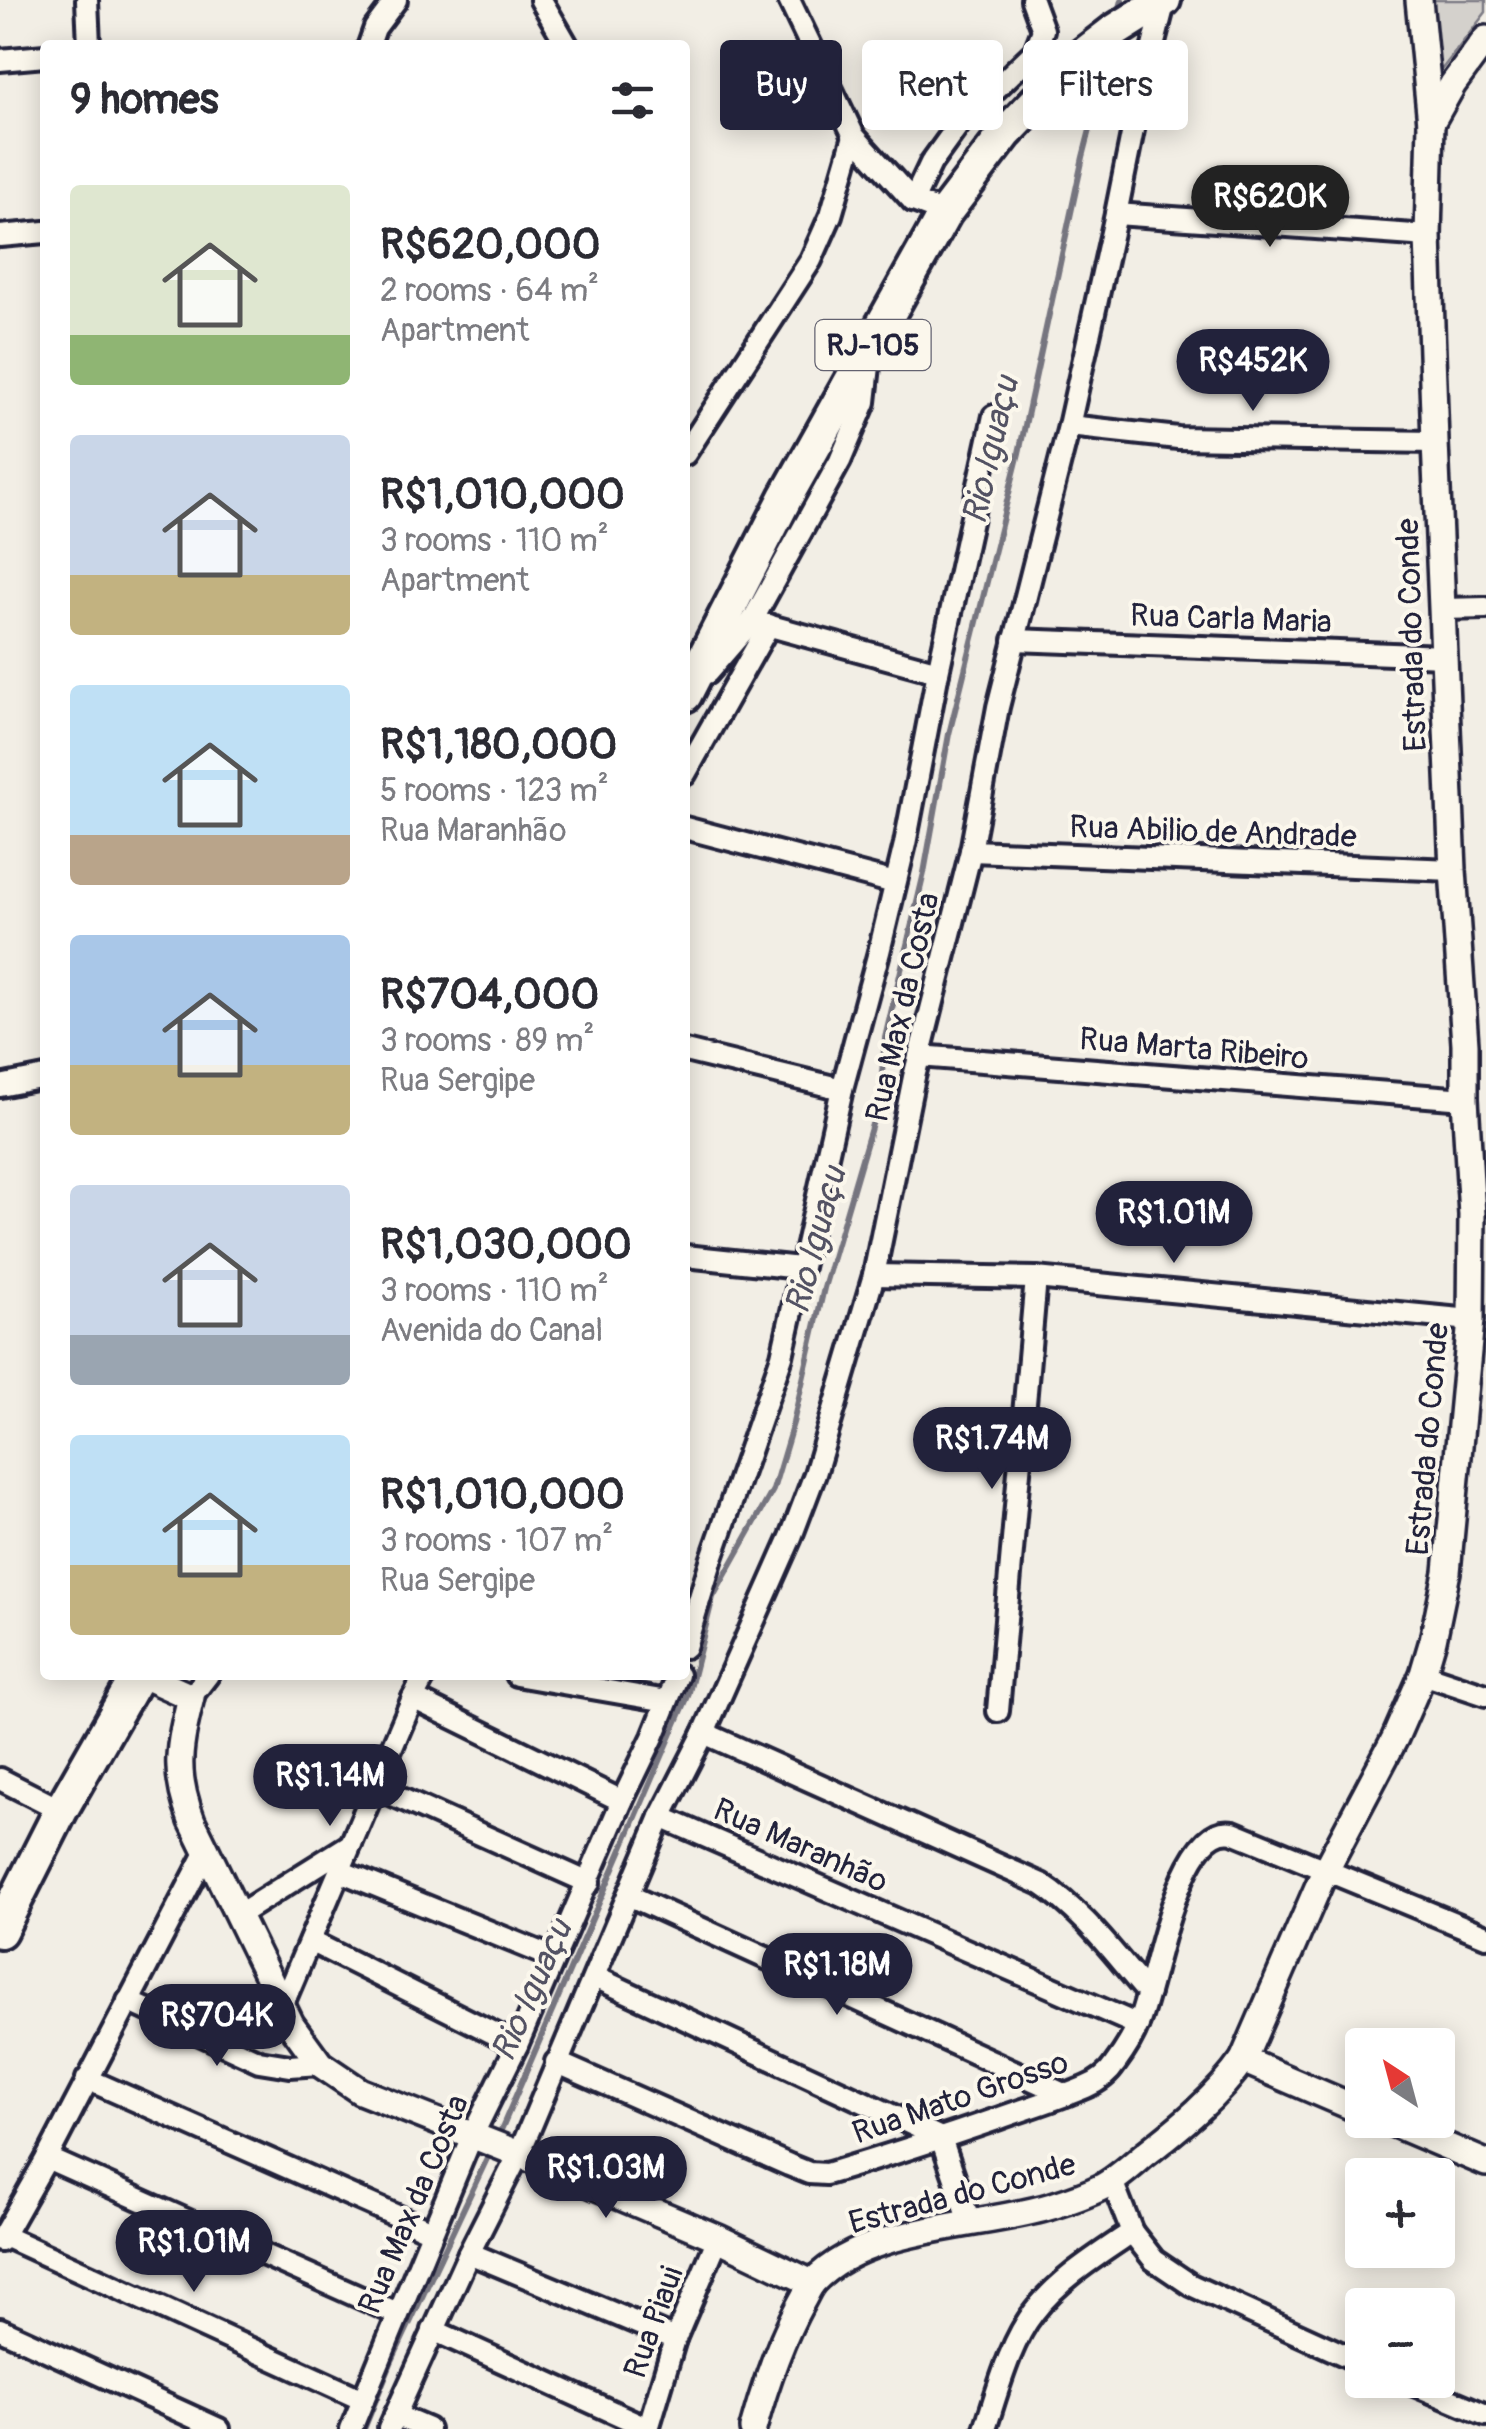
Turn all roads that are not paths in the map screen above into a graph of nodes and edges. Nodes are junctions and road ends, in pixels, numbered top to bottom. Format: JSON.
{"nodes":[{"id":1,"x":87,"y":0,"type":"edge"},
{"id":2,"x":396,"y":0,"type":"edge"},
{"id":3,"x":541,"y":0,"type":"edge"},
{"id":4,"x":789,"y":0,"type":"edge"},
{"id":5,"x":1032,"y":0,"type":"edge"},
{"id":6,"x":1419,"y":0,"type":"edge"},
{"id":7,"x":1145,"y":12,"type":"edge"},
{"id":8,"x":89,"y":40,"type":"edge"},
{"id":9,"x":370,"y":40,"type":"edge"},
{"id":10,"x":564,"y":40,"type":"edge"},
{"id":11,"x":1486,"y":40,"type":"edge"},
{"id":12,"x":40,"y":56,"type":"edge"},
{"id":13,"x":0,"y":60,"type":"edge"},
{"id":14,"x":1431,"y":124,"type":"junction"},
{"id":15,"x":854,"y":136,"type":"junction"},
{"id":16,"x":913,"y":201,"type":"junction"},
{"id":17,"x":946,"y":213,"type":"junction"},
{"id":18,"x":1116,"y":214,"type":"junction"},
{"id":19,"x":40,"y":232,"type":"edge"},
{"id":20,"x":0,"y":236,"type":"edge"},
{"id":21,"x":1428,"y":236,"type":"junction"},
{"id":22,"x":870,"y":350,"type":"junction"},
{"id":23,"x":994,"y":416,"type":"dead end"},
{"id":24,"x":1069,"y":426,"type":"junction"},
{"id":25,"x":1435,"y":442,"type":"junction"},
{"id":26,"x":690,"y":446,"type":"edge"},
{"id":27,"x":1486,"y":608,"type":"edge"},
{"id":28,"x":1442,"y":609,"type":"junction"},
{"id":29,"x":761,"y":623,"type":"junction"},
{"id":30,"x":1014,"y":640,"type":"junction"},
{"id":31,"x":1445,"y":656,"type":"junction"},
{"id":32,"x":938,"y":672,"type":"junction"},
{"id":33,"x":690,"y":685,"type":"edge"},
{"id":34,"x":690,"y":688,"type":"edge"},
{"id":35,"x":690,"y":764,"type":"edge"},
{"id":36,"x":690,"y":829,"type":"edge"},
{"id":37,"x":971,"y":852,"type":"junction"},
{"id":38,"x":1453,"y":870,"type":"junction"},
{"id":39,"x":895,"y":883,"type":"junction"},
{"id":40,"x":1476,"y":1045,"type":"edge"},
{"id":41,"x":690,"y":1052,"type":"edge"},
{"id":42,"x":920,"y":1056,"type":"junction"},
{"id":43,"x":40,"y":1078,"type":"edge"},
{"id":44,"x":0,"y":1086,"type":"edge"},
{"id":45,"x":842,"y":1089,"type":"junction"},
{"id":46,"x":1465,"y":1100,"type":"junction"},
{"id":47,"x":690,"y":1257,"type":"edge"},
{"id":48,"x":800,"y":1268,"type":"junction"},
{"id":49,"x":874,"y":1274,"type":"junction"},
{"id":50,"x":1036,"y":1278,"type":"junction"},
{"id":51,"x":1471,"y":1320,"type":"junction"},
{"id":52,"x":690,"y":1631,"type":"edge"},
{"id":53,"x":1422,"y":1674,"type":"junction"},
{"id":54,"x":137,"y":1680,"type":"edge"},
{"id":55,"x":151,"y":1680,"type":"edge"},
{"id":56,"x":204,"y":1680,"type":"edge"},
{"id":57,"x":422,"y":1680,"type":"edge"},
{"id":58,"x":545,"y":1680,"type":"edge"},
{"id":59,"x":676,"y":1680,"type":"edge"},
{"id":60,"x":1486,"y":1694,"type":"edge"},
{"id":61,"x":191,"y":1698,"type":"junction"},
{"id":62,"x":412,"y":1698,"type":"junction"},
{"id":63,"x":667,"y":1701,"type":"junction"},
{"id":64,"x":998,"y":1711,"type":"dead end"},
{"id":65,"x":704,"y":1734,"type":"junction"},
{"id":66,"x":0,"y":1779,"type":"edge"},
{"id":67,"x":375,"y":1787,"type":"junction"},
{"id":68,"x":622,"y":1800,"type":"junction"},
{"id":69,"x":61,"y":1810,"type":"junction"},
{"id":70,"x":660,"y":1817,"type":"junction"},
{"id":71,"x":351,"y":1844,"type":"junction"},
{"id":72,"x":207,"y":1851,"type":"junction"},
{"id":73,"x":340,"y":1871,"type":"junction"},
{"id":74,"x":1325,"y":1871,"type":"junction"},
{"id":75,"x":589,"y":1883,"type":"junction"},
{"id":76,"x":628,"y":1895,"type":"junction"},
{"id":77,"x":238,"y":1915,"type":"junction"},
{"id":78,"x":0,"y":1931,"type":"edge"},
{"id":79,"x":1486,"y":1936,"type":"edge"},
{"id":80,"x":310,"y":1941,"type":"junction"},
{"id":81,"x":554,"y":1958,"type":"junction"},
{"id":82,"x":595,"y":1977,"type":"junction"},
{"id":83,"x":1148,"y":1993,"type":"junction"},
{"id":84,"x":128,"y":2001,"type":"junction"},
{"id":85,"x":282,"y":2006,"type":"junction"},
{"id":86,"x":1138,"y":2025,"type":"junction"},
{"id":87,"x":518,"y":2045,"type":"junction"},
{"id":88,"x":1244,"y":2060,"type":"junction"},
{"id":89,"x":556,"y":2062,"type":"junction"},
{"id":90,"x":320,"y":2064,"type":"junction"},
{"id":91,"x":87,"y":2079,"type":"junction"},
{"id":92,"x":1066,"y":2095,"type":"junction"},
{"id":93,"x":1345,"y":2103,"type":"edge"},
{"id":94,"x":474,"y":2138,"type":"junction"},
{"id":95,"x":941,"y":2138,"type":"junction"},
{"id":96,"x":1427,"y":2138,"type":"edge"},
{"id":97,"x":517,"y":2153,"type":"junction"},
{"id":98,"x":47,"y":2158,"type":"junction"},
{"id":99,"x":1486,"y":2163,"type":"edge"},
{"id":100,"x":1112,"y":2181,"type":"junction"},
{"id":101,"x":970,"y":2222,"type":"junction"},
{"id":102,"x":431,"y":2231,"type":"junction"},
{"id":103,"x":1132,"y":2232,"type":"junction"},
{"id":104,"x":718,"y":2238,"type":"junction"},
{"id":105,"x":2,"y":2239,"type":"edge"},
{"id":106,"x":469,"y":2253,"type":"junction"},
{"id":107,"x":812,"y":2282,"type":"junction"},
{"id":108,"x":398,"y":2314,"type":"junction"},
{"id":109,"x":0,"y":2329,"type":"edge"},
{"id":110,"x":433,"y":2330,"type":"junction"},
{"id":111,"x":675,"y":2339,"type":"junction"},
{"id":112,"x":1345,"y":2355,"type":"edge"},
{"id":113,"x":1446,"y":2398,"type":"edge"},
{"id":114,"x":363,"y":2400,"type":"junction"},
{"id":115,"x":1486,"y":2415,"type":"edge"},
{"id":116,"x":392,"y":2422,"type":"edge"},
{"id":117,"x":219,"y":2429,"type":"edge"},
{"id":118,"x":351,"y":2429,"type":"edge"},
{"id":119,"x":428,"y":2429,"type":"edge"},
{"id":120,"x":648,"y":2429,"type":"edge"},
{"id":121,"x":753,"y":2429,"type":"edge"},
{"id":122,"x":985,"y":2429,"type":"edge"}],
"edges":[{"from":1,"to":8,"type":"street"},
{"from":2,"to":9,"type":"street"},
{"from":3,"to":10,"type":"street"},
{"from":4,"to":15,"type":"street"},
{"from":5,"to":16,"type":"street"},
{"from":6,"to":14,"type":"street","name":"Estrada do Conde"},
{"from":7,"to":17,"type":"main road","number":"RJ-105"},
{"from":7,"to":18,"type":"street","name":"Rua Max da Costa"},
{"from":11,"to":14,"type":"street","name":"Estrada do Conde"},
{"from":12,"to":13,"type":"street"},
{"from":14,"to":21,"type":"street","name":"Estrada do Conde"},
{"from":15,"to":16,"type":"street"},
{"from":15,"to":26,"type":"street"},
{"from":16,"to":17,"type":"street"},
{"from":17,"to":22,"type":"main road","number":"RJ-105"},
{"from":18,"to":21,"type":"street"},
{"from":18,"to":24,"type":"street","name":"Rua Max da Costa"},
{"from":19,"to":20,"type":"street"},
{"from":21,"to":25,"type":"street","name":"Estrada do Conde"},
{"from":22,"to":29,"type":"street"},
{"from":22,"to":33,"type":"main road","number":"RJ-105"},
{"from":23,"to":32,"type":"street","name":"Rua Max da Costa"},
{"from":24,"to":25,"type":"street"},
{"from":24,"to":30,"type":"street","name":"Rua Max da Costa"},
{"from":25,"to":28,"type":"street","name":"Estrada do Conde"},
{"from":27,"to":28,"type":"street"},
{"from":28,"to":31,"type":"street","name":"Estrada do Conde"},
{"from":29,"to":32,"type":"street"},
{"from":29,"to":34,"type":"street"},
{"from":29,"to":35,"type":"street"},
{"from":30,"to":31,"type":"street","name":"Rua Carla Maria"},
{"from":30,"to":37,"type":"street","name":"Rua Max da Costa"},
{"from":31,"to":38,"type":"street","name":"Estrada do Conde"},
{"from":32,"to":39,"type":"street","name":"Rua Max da Costa"},
{"from":36,"to":39,"type":"street"},
{"from":37,"to":38,"type":"street","name":"Rua Abilio de Andrade"},
{"from":37,"to":42,"type":"street","name":"Rua Max da Costa"},
{"from":38,"to":40,"type":"street","name":"Estrada do Conde"},
{"from":39,"to":45,"type":"street","name":"Rua Max da Costa"},
{"from":40,"to":46,"type":"street","name":"Estrada do Conde"},
{"from":41,"to":45,"type":"street"},
{"from":42,"to":46,"type":"street","name":"Rua Marta Ribeiro"},
{"from":42,"to":49,"type":"street","name":"Rua Max da Costa"},
{"from":43,"to":44,"type":"street"},
{"from":45,"to":48,"type":"street","name":"Rua Max da Costa"},
{"from":46,"to":51,"type":"street","name":"Estrada do Conde"},
{"from":47,"to":48,"type":"street"},
{"from":48,"to":52,"type":"street","name":"Rua Max da Costa"},
{"from":49,"to":50,"type":"street"},
{"from":49,"to":65,"type":"street","name":"Rua Max da Costa"},
{"from":50,"to":51,"type":"street"},
{"from":50,"to":64,"type":"street"},
{"from":51,"to":53,"type":"street","name":"Estrada do Conde"},
{"from":53,"to":60,"type":"street"},
{"from":53,"to":74,"type":"street","name":"Estrada do Conde"},
{"from":54,"to":69,"type":"main road"},
{"from":55,"to":61,"type":"street"},
{"from":56,"to":61,"type":"street"},
{"from":57,"to":62,"type":"street"},
{"from":58,"to":63,"type":"street"},
{"from":59,"to":63,"type":"street","name":"Rua Max da Costa"},
{"from":61,"to":72,"type":"street"},
{"from":62,"to":67,"type":"street"},
{"from":62,"to":68,"type":"street"},
{"from":63,"to":68,"type":"street","name":"Rua Max da Costa"},
{"from":65,"to":70,"type":"street","name":"Rua Max da Costa"},
{"from":65,"to":83,"type":"street"},
{"from":66,"to":69,"type":"street"},
{"from":67,"to":71,"type":"street"},
{"from":67,"to":75,"type":"street"},
{"from":68,"to":75,"type":"street","name":"Rua Max da Costa"},
{"from":69,"to":78,"type":"main road"},
{"from":70,"to":76,"type":"street","name":"Rua Max da Costa"},
{"from":70,"to":86,"type":"street","name":"Rua Maranhão"},
{"from":71,"to":73,"type":"street"},
{"from":71,"to":77,"type":"street"},
{"from":72,"to":77,"type":"street"},
{"from":72,"to":84,"type":"street"},
{"from":73,"to":80,"type":"street"},
{"from":73,"to":81,"type":"street"},
{"from":74,"to":79,"type":"street"},
{"from":74,"to":83,"type":"street","name":"Rua Mato Grosso"},
{"from":74,"to":88,"type":"street","name":"Estrada do Conde"},
{"from":75,"to":81,"type":"street","name":"Rua Max da Costa"},
{"from":76,"to":82,"type":"street","name":"Rua Max da Costa"},
{"from":76,"to":92,"type":"street"},
{"from":77,"to":85,"type":"street"},
{"from":80,"to":85,"type":"street"},
{"from":80,"to":87,"type":"street"},
{"from":81,"to":87,"type":"street","name":"Rua Max da Costa"},
{"from":82,"to":89,"type":"street","name":"Rua Max da Costa"},
{"from":82,"to":95,"type":"street"},
{"from":83,"to":86,"type":"street","name":"Rua Mato Grosso"},
{"from":84,"to":90,"type":"street"},
{"from":84,"to":91,"type":"street"},
{"from":85,"to":90,"type":"street"},
{"from":86,"to":92,"type":"street","name":"Rua Mato Grosso"},
{"from":87,"to":94,"type":"street","name":"Rua Max da Costa"},
{"from":88,"to":93,"type":"street"},
{"from":88,"to":100,"type":"street","name":"Estrada do Conde"},
{"from":89,"to":95,"type":"street","name":"Rua Mato Grosso"},
{"from":89,"to":97,"type":"street","name":"Rua Max da Costa"},
{"from":90,"to":94,"type":"street"},
{"from":91,"to":98,"type":"street"},
{"from":91,"to":102,"type":"street"},
{"from":92,"to":95,"type":"street","name":"Rua Mato Grosso"},
{"from":94,"to":97,"type":"street"},
{"from":94,"to":102,"type":"street","name":"Rua Max da Costa"},
{"from":95,"to":101,"type":"street"},
{"from":96,"to":99,"type":"street"},
{"from":97,"to":104,"type":"street"},
{"from":97,"to":106,"type":"street","name":"Rua Max da Costa"},
{"from":98,"to":105,"type":"street"},
{"from":98,"to":108,"type":"street"},
{"from":100,"to":101,"type":"street","name":"Estrada do Conde"},
{"from":100,"to":103,"type":"street"},
{"from":101,"to":107,"type":"street","name":"Estrada do Conde"},
{"from":102,"to":108,"type":"street","name":"Rua Max da Costa"},
{"from":103,"to":112,"type":"street"},
{"from":103,"to":122,"type":"street"},
{"from":104,"to":107,"type":"street"},
{"from":104,"to":111,"type":"street","name":"Rua Piaui"},
{"from":105,"to":114,"type":"street"},
{"from":106,"to":110,"type":"street","name":"Rua Max da Costa"},
{"from":106,"to":111,"type":"street"},
{"from":107,"to":121,"type":"street","name":"Estrada do Conde"},
{"from":108,"to":114,"type":"street","name":"Rua Max da Costa"},
{"from":109,"to":117,"type":"street"},
{"from":110,"to":116,"type":"street","name":"Rua Max da Costa"},
{"from":110,"to":120,"type":"street"},
{"from":111,"to":120,"type":"street","name":"Rua Piaui"},
{"from":113,"to":115,"type":"street"},
{"from":114,"to":118,"type":"street","name":"Rua Max da Costa"},
{"from":116,"to":119,"type":"street"}]}
